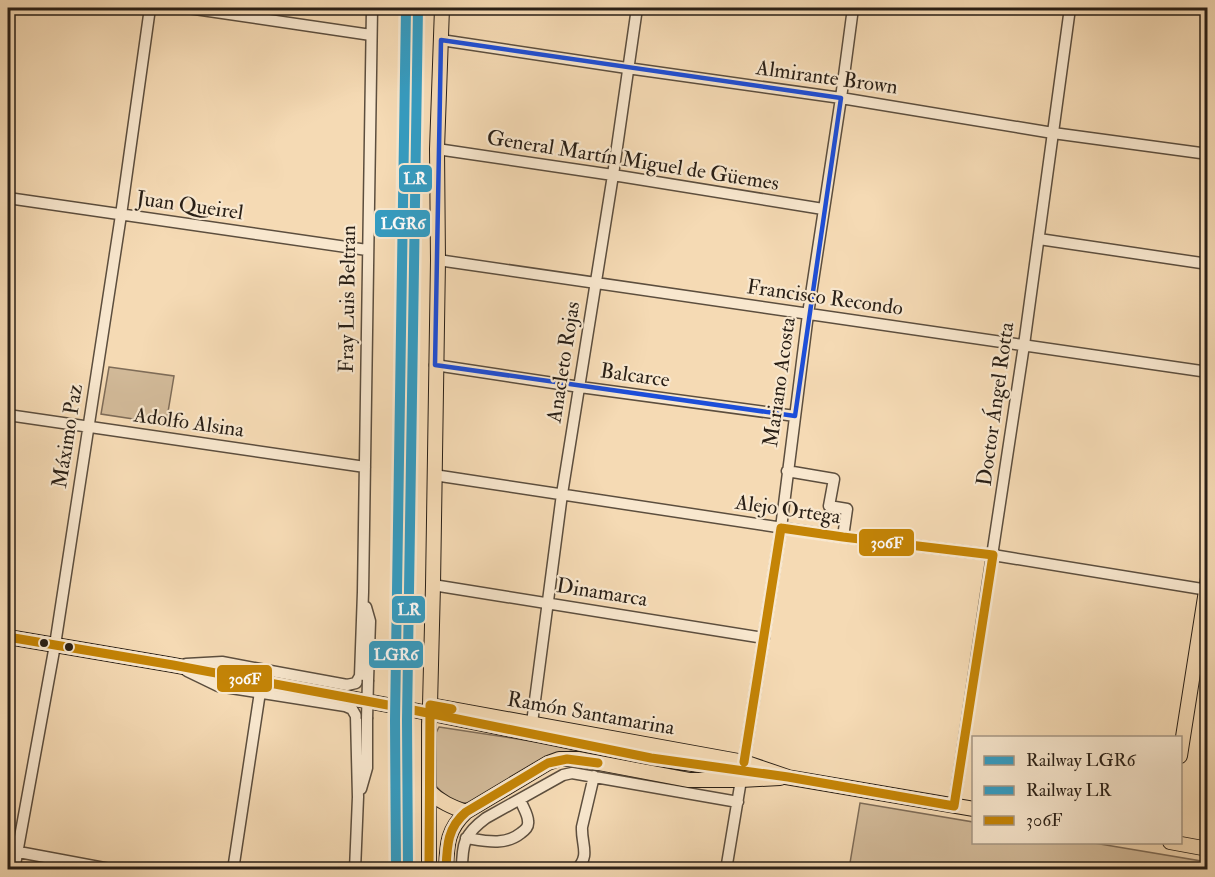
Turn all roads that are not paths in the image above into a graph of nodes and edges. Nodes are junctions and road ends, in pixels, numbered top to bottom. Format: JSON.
{"nodes":[{"id":1,"x":150,"y":8,"type":"edge"},
{"id":2,"x":188,"y":8,"type":"edge"},
{"id":3,"x":372,"y":8,"type":"edge"},
{"id":4,"x":442,"y":8,"type":"edge"},
{"id":5,"x":637,"y":8,"type":"edge"},
{"id":6,"x":853,"y":8,"type":"edge"},
{"id":7,"x":1070,"y":8,"type":"edge"},
{"id":8,"x":371,"y":35,"type":"junction"},
{"id":9,"x":441,"y":40,"type":"junction"},
{"id":10,"x":627,"y":68,"type":"junction"},
{"id":11,"x":841,"y":98,"type":"junction"},
{"id":12,"x":1053,"y":133,"type":"junction"},
{"id":13,"x":437,"y":149,"type":"junction"},
{"id":14,"x":1208,"y":154,"type":"edge"},
{"id":15,"x":613,"y":175,"type":"junction"},
{"id":16,"x":8,"y":198,"type":"edge"},
{"id":17,"x":823,"y":209,"type":"junction"},
{"id":18,"x":121,"y":214,"type":"junction"},
{"id":19,"x":1039,"y":239,"type":"junction"},
{"id":20,"x":367,"y":250,"type":"junction"},
{"id":21,"x":438,"y":260,"type":"junction"},
{"id":22,"x":1208,"y":264,"type":"edge"},
{"id":23,"x":595,"y":282,"type":"junction"},
{"id":24,"x":808,"y":314,"type":"junction"},
{"id":25,"x":1023,"y":345,"type":"junction"},
{"id":26,"x":435,"y":365,"type":"junction"},
{"id":27,"x":1208,"y":372,"type":"edge"},
{"id":28,"x":580,"y":387,"type":"junction"},
{"id":29,"x":8,"y":415,"type":"edge"},
{"id":30,"x":795,"y":416,"type":"junction"},
{"id":31,"x":88,"y":427,"type":"junction"},
{"id":32,"x":364,"y":467,"type":"junction"},
{"id":33,"x":787,"y":471,"type":"junction"},
{"id":34,"x":434,"y":475,"type":"junction"},
{"id":35,"x":562,"y":494,"type":"junction"},
{"id":36,"x":781,"y":528,"type":"junction"},
{"id":37,"x":843,"y":537,"type":"junction"},
{"id":38,"x":993,"y":555,"type":"junction"},
{"id":39,"x":433,"y":585,"type":"junction"},
{"id":40,"x":1207,"y":586,"type":"edge"},
{"id":41,"x":363,"y":592,"type":"junction"},
{"id":42,"x":548,"y":603,"type":"junction"},
{"id":43,"x":8,"y":637,"type":"edge"},
{"id":44,"x":764,"y":638,"type":"junction"},
{"id":45,"x":55,"y":645,"type":"junction"},
{"id":46,"x":173,"y":665,"type":"junction"},
{"id":47,"x":260,"y":692,"type":"junction"},
{"id":48,"x":430,"y":705,"type":"junction"},
{"id":49,"x":532,"y":723,"type":"junction"},
{"id":50,"x":1182,"y":743,"type":"edge"},
{"id":51,"x":743,"y":771,"type":"junction"},
{"id":52,"x":594,"y":776,"type":"junction"},
{"id":53,"x":429,"y":792,"type":"junction"},
{"id":54,"x":358,"y":797,"type":"junction"},
{"id":55,"x":520,"y":799,"type":"junction"},
{"id":56,"x":738,"y":802,"type":"junction"},
{"id":57,"x":954,"y":806,"type":"junction"},
{"id":58,"x":972,"y":809,"type":"edge"},
{"id":59,"x":466,"y":812,"type":"junction"},
{"id":60,"x":466,"y":838,"type":"junction"},
{"id":61,"x":1176,"y":844,"type":"edge"},
{"id":62,"x":1208,"y":849,"type":"edge"},
{"id":63,"x":12,"y":851,"type":"edge"},
{"id":64,"x":14,"y":870,"type":"edge"},
{"id":65,"x":116,"y":870,"type":"edge"},
{"id":66,"x":232,"y":870,"type":"edge"},
{"id":67,"x":355,"y":870,"type":"edge"},
{"id":68,"x":429,"y":870,"type":"edge"},
{"id":69,"x":447,"y":870,"type":"edge"},
{"id":70,"x":462,"y":870,"type":"edge"},
{"id":71,"x":576,"y":870,"type":"edge"},
{"id":72,"x":726,"y":870,"type":"edge"}],
"edges":[{"from":1,"to":18,"type":"street","name":"Máximo Paz"},
{"from":2,"to":8,"type":"street"},
{"from":3,"to":8,"type":"street","name":"Fray Luis Beltran"},
{"from":4,"to":9,"type":"main road"},
{"from":5,"to":10,"type":"street","name":"Anacleto Rojas"},
{"from":6,"to":11,"type":"street","name":"Mariano Acosta"},
{"from":7,"to":12,"type":"street","name":"Doctor Ángel Rotta"},
{"from":8,"to":20,"type":"street","name":"Fray Luis Beltran"},
{"from":9,"to":10,"type":"street","name":"Almirante Brown"},
{"from":9,"to":13,"type":"main road"},
{"from":10,"to":11,"type":"street","name":"Almirante Brown"},
{"from":10,"to":15,"type":"street","name":"Anacleto Rojas"},
{"from":11,"to":12,"type":"street","name":"Almirante Brown"},
{"from":11,"to":17,"type":"street","name":"Mariano Acosta"},
{"from":12,"to":14,"type":"street","name":"Almirante Brown"},
{"from":12,"to":19,"type":"street","name":"Doctor Ángel Rotta"},
{"from":13,"to":15,"type":"street","name":"General Martín Miguel de Güemes"},
{"from":13,"to":21,"type":"main road"},
{"from":15,"to":17,"type":"street","name":"General Martín Miguel de Güemes"},
{"from":15,"to":23,"type":"street","name":"Anacleto Rojas"},
{"from":16,"to":18,"type":"street","name":"Juan Queirel"},
{"from":17,"to":24,"type":"street","name":"Mariano Acosta"},
{"from":18,"to":20,"type":"street","name":"Juan Queirel"},
{"from":18,"to":31,"type":"street","name":"Máximo Paz"},
{"from":19,"to":22,"type":"street"},
{"from":19,"to":25,"type":"street","name":"Doctor Ángel Rotta"},
{"from":20,"to":32,"type":"street","name":"Fray Luis Beltran"},
{"from":21,"to":23,"type":"street","name":"Francisco Recondo"},
{"from":21,"to":26,"type":"main road"},
{"from":23,"to":24,"type":"street","name":"Francisco Recondo"},
{"from":23,"to":28,"type":"street","name":"Anacleto Rojas"},
{"from":24,"to":25,"type":"street","name":"Francisco Recondo"},
{"from":24,"to":30,"type":"street","name":"Mariano Acosta"},
{"from":25,"to":27,"type":"street","name":"Francisco Recondo"},
{"from":25,"to":38,"type":"street","name":"Doctor Ángel Rotta"},
{"from":26,"to":28,"type":"street","name":"Balcarce"},
{"from":26,"to":34,"type":"main road"},
{"from":28,"to":30,"type":"street","name":"Balcarce"},
{"from":28,"to":35,"type":"street","name":"Anacleto Rojas"},
{"from":29,"to":31,"type":"street","name":"Adolfo Alsina"},
{"from":30,"to":33,"type":"street","name":"Mariano Acosta"},
{"from":31,"to":32,"type":"street","name":"Adolfo Alsina"},
{"from":31,"to":45,"type":"street","name":"Máximo Paz"},
{"from":32,"to":41,"type":"street","name":"Fray Luis Beltran"},
{"from":33,"to":36,"type":"street","name":"Mariano Acosta"},
{"from":33,"to":37,"type":"street"},
{"from":34,"to":35,"type":"street","name":"Alejo Ortega"},
{"from":34,"to":39,"type":"main road"},
{"from":35,"to":36,"type":"street","name":"Alejo Ortega"},
{"from":35,"to":42,"type":"street","name":"Anacleto Rojas"},
{"from":36,"to":37,"type":"street","name":"Alejo Ortega"},
{"from":36,"to":44,"type":"street","name":"Mariano Acosta"},
{"from":37,"to":38,"type":"street","name":"Alejo Ortega"},
{"from":38,"to":40,"type":"street","name":"Alejo Ortega"},
{"from":38,"to":57,"type":"street","name":"Doctor Ángel Rotta"},
{"from":39,"to":42,"type":"street","name":"Dinamarca"},
{"from":39,"to":48,"type":"main road"},
{"from":40,"to":50,"type":"main road"},
{"from":41,"to":46,"type":"street","name":"Fray Luis Beltran"},
{"from":41,"to":54,"type":"street","name":"Fray Luis Beltran","bridge":true},
{"from":42,"to":44,"type":"street","name":"Dinamarca"},
{"from":42,"to":49,"type":"street","name":"Anacleto Rojas"},
{"from":43,"to":45,"type":"main road","name":"Ramón Santamarina"},
{"from":44,"to":51,"type":"street","name":"Mariano Acosta"},
{"from":45,"to":46,"type":"main road","name":"Ramón Santamarina"},
{"from":45,"to":63,"type":"street","name":"Máximo Paz"},
{"from":46,"to":47,"type":"street"},
{"from":46,"to":51,"type":"main road","name":"Ramón Santamarina"},
{"from":47,"to":54,"type":"street","name":"Fray Luis Beltran"},
{"from":47,"to":66,"type":"street"},
{"from":48,"to":49,"type":"main road","name":"Ramón Santamarina"},
{"from":48,"to":53,"type":"main road","bridge":true},
{"from":49,"to":51,"type":"main road","name":"Ramón Santamarina"},
{"from":51,"to":56,"type":"street","name":"Mariano Acosta"},
{"from":51,"to":57,"type":"main road","name":"Ramón Santamarina"},
{"from":51,"to":59,"type":"main road","name":"Ramón Santamarina"},
{"from":52,"to":55,"type":"street"},
{"from":52,"to":56,"type":"street"},
{"from":52,"to":71,"type":"street"},
{"from":53,"to":59,"type":"main road"},
{"from":53,"to":68,"type":"main road"},
{"from":54,"to":67,"type":"street","name":"Fray Luis Beltran"},
{"from":55,"to":60,"type":"street"},
{"from":55,"to":60,"type":"street"},
{"from":56,"to":72,"type":"street","name":"Mariano Acosta"},
{"from":57,"to":58,"type":"main road","name":"Ramón Santamarina"},
{"from":59,"to":69,"type":"main road"},
{"from":60,"to":70,"type":"street"},
{"from":61,"to":62,"type":"main road"},
{"from":63,"to":64,"type":"street","name":"Máximo Paz"},
{"from":63,"to":65,"type":"street"}]}
